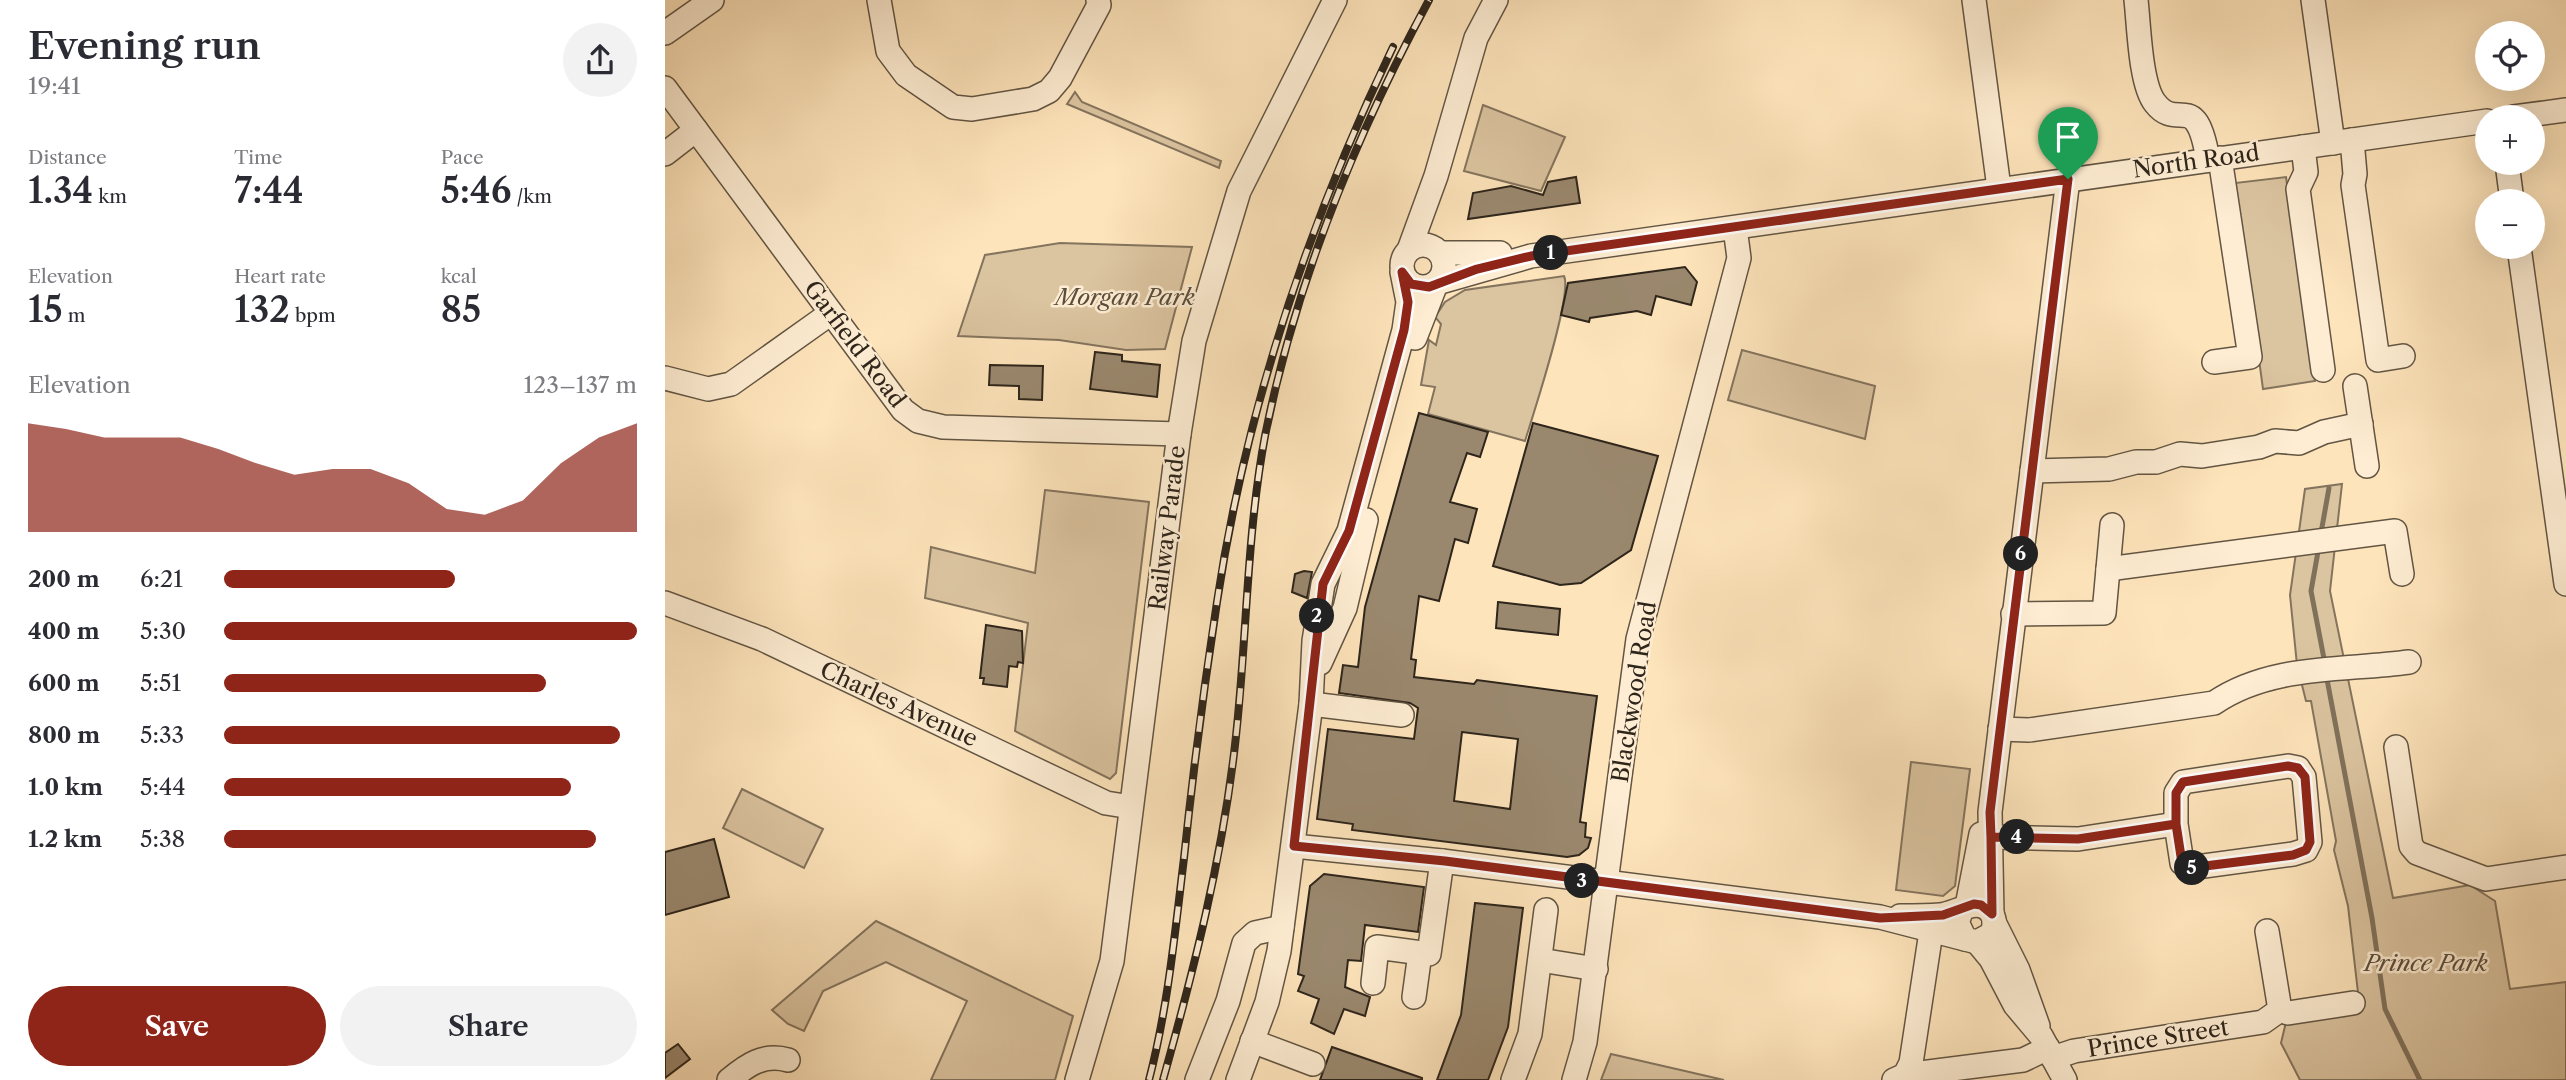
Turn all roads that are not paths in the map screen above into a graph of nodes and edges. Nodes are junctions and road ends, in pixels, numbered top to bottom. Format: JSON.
{"nodes":[{"id":1,"x":712,"y":0,"type":"edge"},
{"id":2,"x":879,"y":0,"type":"edge"},
{"id":3,"x":1098,"y":0,"type":"edge"},
{"id":4,"x":1335,"y":0,"type":"edge"},
{"id":5,"x":1496,"y":0,"type":"edge"},
{"id":6,"x":1974,"y":0,"type":"edge"},
{"id":7,"x":2136,"y":0,"type":"edge"},
{"id":8,"x":2313,"y":0,"type":"edge"},
{"id":9,"x":665,"y":33,"type":"edge"},
{"id":10,"x":665,"y":88,"type":"edge"},
{"id":11,"x":2566,"y":110,"type":"edge"},
{"id":12,"x":2545,"y":113,"type":"edge"},
{"id":13,"x":673,"y":118,"type":"edge"},
{"id":14,"x":2475,"y":123,"type":"edge"},
{"id":15,"x":696,"y":130,"type":"junction"},
{"id":16,"x":2343,"y":141,"type":"junction"},
{"id":17,"x":2303,"y":147,"type":"junction"},
{"id":18,"x":665,"y":154,"type":"edge"},
{"id":19,"x":2214,"y":159,"type":"junction"},
{"id":20,"x":1436,"y":176,"type":"junction"},
{"id":21,"x":2068,"y":179,"type":"junction"},
{"id":22,"x":1999,"y":188,"type":"junction"},
{"id":23,"x":1735,"y":228,"type":"junction"},
{"id":24,"x":1409,"y":250,"type":"junction"},
{"id":25,"x":1440,"y":253,"type":"junction"},
{"id":26,"x":1531,"y":256,"type":"junction"},
{"id":27,"x":2521,"y":259,"type":"edge"},
{"id":28,"x":1402,"y":272,"type":"junction"},
{"id":29,"x":1436,"y":283,"type":"junction"},
{"id":30,"x":831,"y":313,"type":"junction"},
{"id":31,"x":2403,"y":356,"type":"dead end"},
{"id":32,"x":2214,"y":362,"type":"dead end"},
{"id":33,"x":2323,"y":370,"type":"dead end"},
{"id":34,"x":665,"y":378,"type":"edge"},
{"id":35,"x":2355,"y":386,"type":"dead end"},
{"id":36,"x":2361,"y":424,"type":"junction"},
{"id":37,"x":1179,"y":434,"type":"junction"},
{"id":38,"x":2367,"y":466,"type":"dead end"},
{"id":39,"x":2032,"y":471,"type":"junction"},
{"id":40,"x":2112,"y":525,"type":"dead end"},
{"id":41,"x":2108,"y":569,"type":"junction"},
{"id":42,"x":2402,"y":574,"type":"dead end"},
{"id":43,"x":2566,"y":584,"type":"edge"},
{"id":44,"x":665,"y":603,"type":"edge"},
{"id":45,"x":1318,"y":606,"type":"junction"},
{"id":46,"x":1345,"y":608,"type":"junction"},
{"id":47,"x":2013,"y":614,"type":"junction"},
{"id":48,"x":2409,"y":662,"type":"dead end"},
{"id":49,"x":1312,"y":697,"type":"junction"},
{"id":50,"x":1402,"y":715,"type":"dead end"},
{"id":51,"x":2000,"y":729,"type":"junction"},
{"id":52,"x":2396,"y":747,"type":"dead end"},
{"id":53,"x":1131,"y":807,"type":"junction"},
{"id":54,"x":1990,"y":812,"type":"junction"},
{"id":55,"x":2176,"y":824,"type":"junction"},
{"id":56,"x":1991,"y":837,"type":"junction"},
{"id":57,"x":1294,"y":846,"type":"junction"},
{"id":58,"x":1442,"y":861,"type":"junction"},
{"id":59,"x":2566,"y":867,"type":"edge"},
{"id":60,"x":1608,"y":884,"type":"junction"},
{"id":61,"x":1965,"y":908,"type":"junction"},
{"id":62,"x":1546,"y":910,"type":"dead end"},
{"id":63,"x":1880,"y":918,"type":"junction"},
{"id":64,"x":1993,"y":918,"type":"junction"},
{"id":65,"x":1282,"y":927,"type":"junction"},
{"id":66,"x":2267,"y":930,"type":"dead end"},
{"id":67,"x":1931,"y":932,"type":"junction"},
{"id":68,"x":1971,"y":940,"type":"junction"},
{"id":69,"x":1420,"y":953,"type":"junction"},
{"id":70,"x":1540,"y":960,"type":"junction"},
{"id":71,"x":1595,"y":969,"type":"junction"},
{"id":72,"x":1373,"y":983,"type":"dead end"},
{"id":73,"x":1414,"y":997,"type":"dead end"},
{"id":74,"x":2353,"y":1003,"type":"dead end"},
{"id":75,"x":2271,"y":1016,"type":"junction"},
{"id":76,"x":1252,"y":1041,"type":"junction"},
{"id":77,"x":2048,"y":1048,"type":"junction"},
{"id":78,"x":788,"y":1060,"type":"dead end"},
{"id":79,"x":1313,"y":1064,"type":"dead end"},
{"id":80,"x":1899,"y":1078,"type":"edge"},
{"id":81,"x":729,"y":1080,"type":"edge"},
{"id":82,"x":1077,"y":1080,"type":"edge"},
{"id":83,"x":1197,"y":1080,"type":"edge"},
{"id":84,"x":1238,"y":1080,"type":"edge"},
{"id":85,"x":1513,"y":1080,"type":"edge"},
{"id":86,"x":1574,"y":1080,"type":"edge"},
{"id":87,"x":2065,"y":1080,"type":"edge"}],
"edges":[{"from":1,"to":9,"type":"street"},
{"from":2,"to":3,"type":"street"},
{"from":4,"to":37,"type":"street","name":"Railway Parade"},
{"from":5,"to":20,"type":"street"},
{"from":6,"to":22,"type":"street"},
{"from":7,"to":19,"type":"street"},
{"from":8,"to":16,"type":"street"},
{"from":10,"to":13,"type":"street","name":"Garfield Road"},
{"from":11,"to":12,"type":"street"},
{"from":13,"to":15,"type":"street","name":"Garfield Road"},
{"from":14,"to":16,"type":"street","name":"North Road"},
{"from":15,"to":18,"type":"street"},
{"from":15,"to":30,"type":"street","name":"Garfield Road"},
{"from":16,"to":17,"type":"street","name":"North Road"},
{"from":16,"to":31,"type":"street"},
{"from":17,"to":19,"type":"street","name":"North Road"},
{"from":17,"to":33,"type":"street"},
{"from":19,"to":21,"type":"street","name":"North Road"},
{"from":19,"to":32,"type":"street"},
{"from":20,"to":24,"type":"street"},
{"from":20,"to":25,"type":"street"},
{"from":21,"to":22,"type":"street","name":"North Road"},
{"from":21,"to":39,"type":"street"},
{"from":22,"to":23,"type":"street","name":"North Road"},
{"from":23,"to":26,"type":"street","name":"North Road"},
{"from":23,"to":60,"type":"street","name":"Blackwood Road"},
{"from":24,"to":25,"type":"street"},
{"from":24,"to":28,"type":"street"},
{"from":25,"to":26,"type":"street","name":"North Road"},
{"from":25,"to":29,"type":"street"},
{"from":26,"to":29,"type":"street","name":"North Road"},
{"from":27,"to":43,"type":"street"},
{"from":28,"to":29,"type":"street"},
{"from":28,"to":45,"type":"street"},
{"from":29,"to":46,"type":"street"},
{"from":30,"to":34,"type":"street"},
{"from":30,"to":37,"type":"street","name":"Garfield Road"},
{"from":35,"to":36,"type":"street"},
{"from":36,"to":38,"type":"street"},
{"from":36,"to":39,"type":"street"},
{"from":37,"to":53,"type":"street","name":"Railway Parade"},
{"from":39,"to":47,"type":"street"},
{"from":40,"to":41,"type":"street"},
{"from":41,"to":42,"type":"street"},
{"from":41,"to":47,"type":"street"},
{"from":44,"to":53,"type":"street","name":"Charles Avenue"},
{"from":45,"to":46,"type":"street"},
{"from":45,"to":49,"type":"street"},
{"from":46,"to":49,"type":"street"},
{"from":47,"to":51,"type":"street"},
{"from":48,"to":51,"type":"street"},
{"from":49,"to":50,"type":"street"},
{"from":49,"to":57,"type":"street"},
{"from":51,"to":54,"type":"street"},
{"from":52,"to":59,"type":"street"},
{"from":53,"to":82,"type":"street","name":"Railway Parade"},
{"from":54,"to":56,"type":"street"},
{"from":54,"to":61,"type":"street"},
{"from":55,"to":55,"type":"street"},
{"from":55,"to":56,"type":"street"},
{"from":56,"to":64,"type":"street"},
{"from":57,"to":58,"type":"street"},
{"from":57,"to":65,"type":"street"},
{"from":58,"to":60,"type":"street"},
{"from":58,"to":69,"type":"street"},
{"from":60,"to":63,"type":"street"},
{"from":60,"to":71,"type":"street","name":"Blackwood Road"},
{"from":61,"to":63,"type":"street"},
{"from":61,"to":64,"type":"street"},
{"from":61,"to":68,"type":"street"},
{"from":62,"to":70,"type":"street"},
{"from":63,"to":67,"type":"street"},
{"from":64,"to":68,"type":"street"},
{"from":64,"to":77,"type":"street"},
{"from":65,"to":76,"type":"street"},
{"from":65,"to":83,"type":"street"},
{"from":66,"to":75,"type":"street"},
{"from":67,"to":68,"type":"street"},
{"from":67,"to":80,"type":"street"},
{"from":68,"to":77,"type":"street"},
{"from":69,"to":72,"type":"street"},
{"from":69,"to":73,"type":"street"},
{"from":70,"to":71,"type":"street"},
{"from":70,"to":85,"type":"street"},
{"from":71,"to":86,"type":"street","name":"Blackwood Road"},
{"from":74,"to":75,"type":"street","name":"Prince Street"},
{"from":75,"to":77,"type":"street","name":"Prince Street"},
{"from":76,"to":79,"type":"street"},
{"from":76,"to":84,"type":"street"},
{"from":77,"to":80,"type":"street","name":"Prince Street"},
{"from":77,"to":87,"type":"street"},
{"from":78,"to":81,"type":"street"}]}
